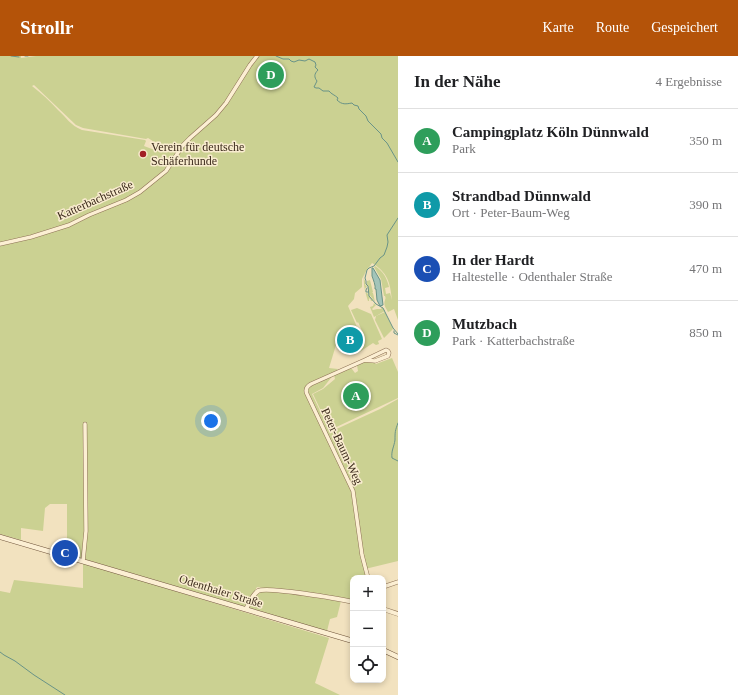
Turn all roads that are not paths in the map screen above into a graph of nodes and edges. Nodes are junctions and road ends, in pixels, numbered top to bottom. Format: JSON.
{"nodes":[{"id":1,"x":257,"y":56,"type":"edge"},
{"id":2,"x":0,"y":244,"type":"edge"},
{"id":3,"x":365,"y":360,"type":"junction"},
{"id":4,"x":85,"y":424,"type":"dead end"},
{"id":5,"x":0,"y":537,"type":"edge"},
{"id":6,"x":83,"y":561,"type":"junction"},
{"id":7,"x":367,"y":575,"type":"edge"},
{"id":8,"x":398,"y":582,"type":"edge"},
{"id":9,"x":386,"y":586,"type":"edge"},
{"id":10,"x":350,"y":601,"type":"edge"},
{"id":11,"x":246,"y":609,"type":"junction"},
{"id":12,"x":386,"y":610,"type":"edge"},
{"id":13,"x":398,"y":614,"type":"edge"},
{"id":14,"x":350,"y":640,"type":"edge"},
{"id":15,"x":386,"y":651,"type":"edge"},
{"id":16,"x":398,"y":657,"type":"edge"}],
"edges":[{"from":1,"to":2,"type":"street","name":"Katterbachstraße"},
{"from":3,"to":3,"type":"street","name":"Peter-Baum-Weg"},
{"from":3,"to":7,"type":"street","name":"Peter-Baum-Weg"},
{"from":4,"to":6,"type":"street"},
{"from":5,"to":6,"type":"main road","name":"Odenthaler Straße"},
{"from":6,"to":11,"type":"main road","name":"Odenthaler Straße"},
{"from":8,"to":9,"type":"street"},
{"from":10,"to":11,"type":"street"},
{"from":11,"to":14,"type":"main road","name":"Odenthaler Straße"},
{"from":12,"to":13,"type":"street"},
{"from":15,"to":16,"type":"main road"}]}
